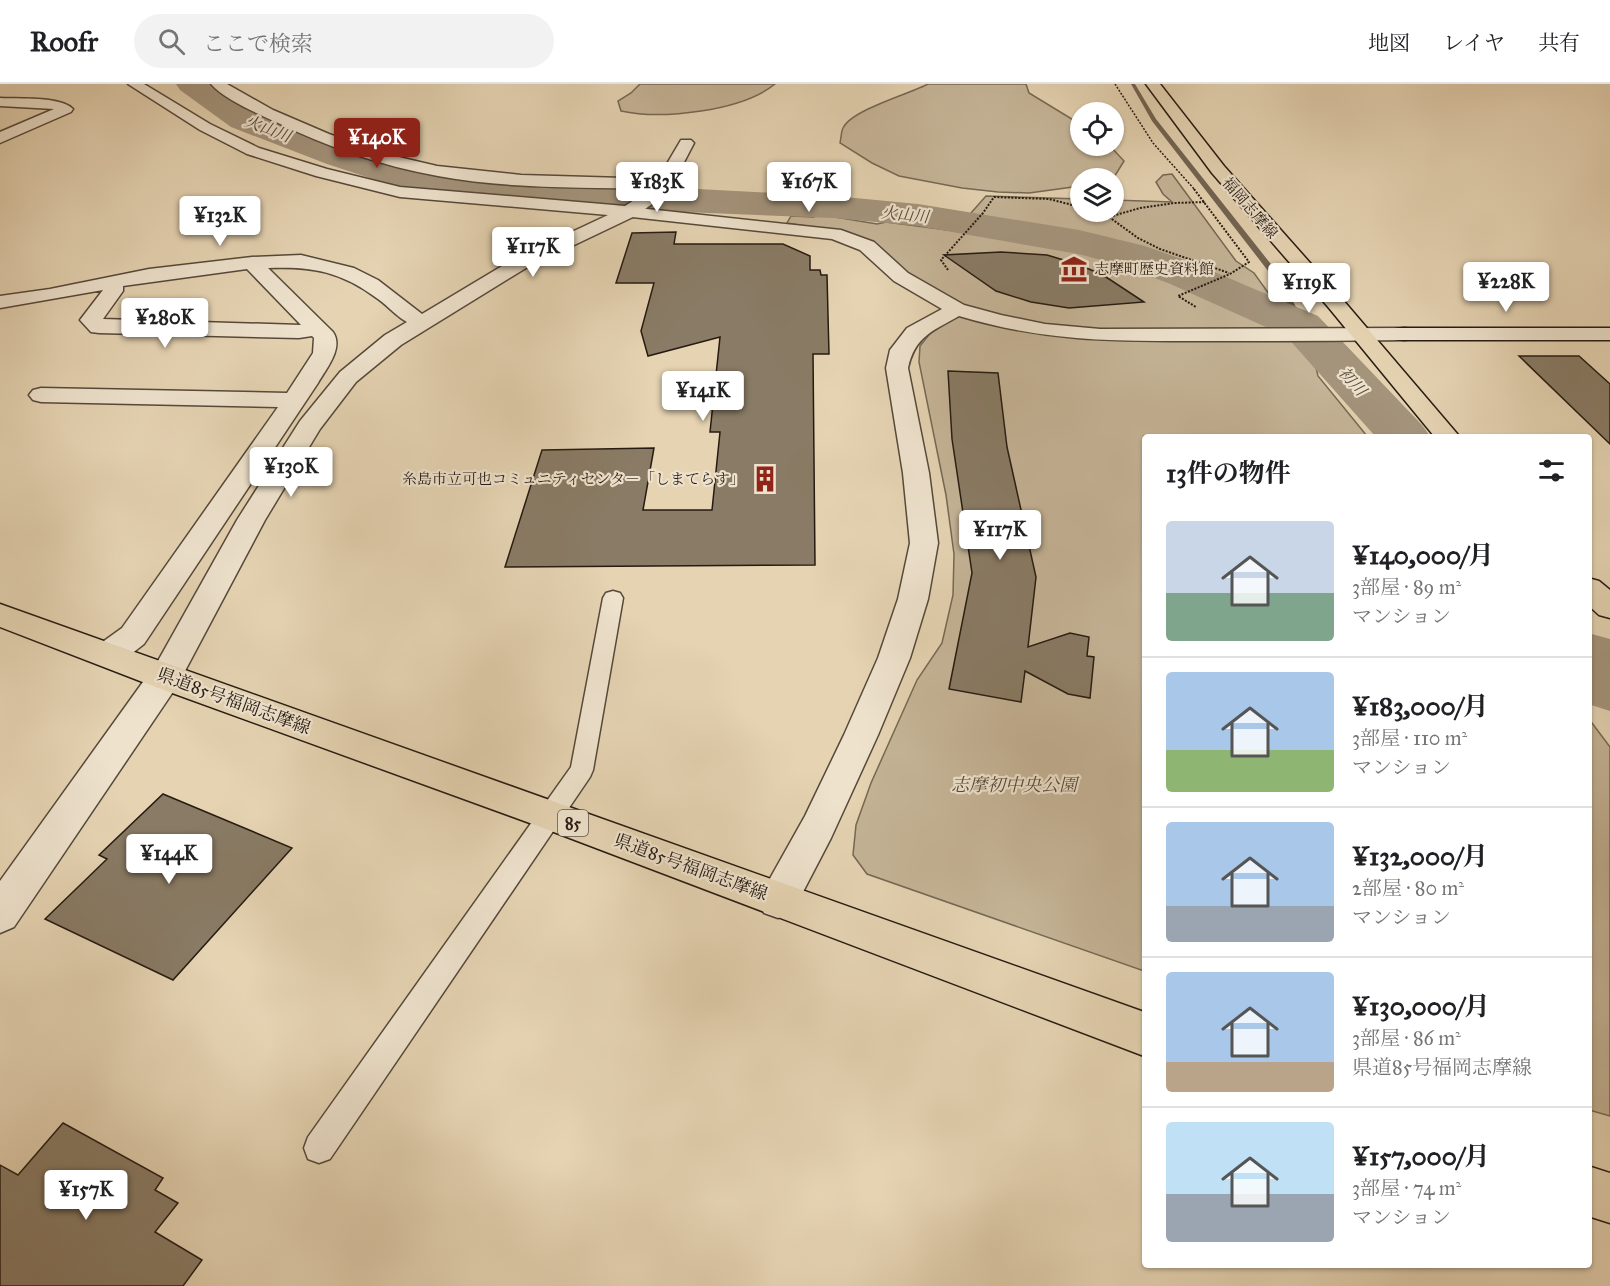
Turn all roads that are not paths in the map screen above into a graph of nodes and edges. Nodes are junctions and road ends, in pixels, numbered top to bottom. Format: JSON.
{"nodes":[{"id":1,"x":135,"y":84,"type":"edge"},
{"id":2,"x":218,"y":84,"type":"edge"},
{"id":3,"x":1153,"y":84,"type":"edge"},
{"id":4,"x":0,"y":102,"type":"edge"},
{"id":5,"x":0,"y":138,"type":"edge"},
{"id":6,"x":686,"y":144,"type":"dead end"},
{"id":7,"x":663,"y":187,"type":"junction"},
{"id":8,"x":631,"y":210,"type":"junction"},
{"id":9,"x":252,"y":263,"type":"junction"},
{"id":10,"x":113,"y":282,"type":"junction"},
{"id":11,"x":0,"y":302,"type":"edge"},
{"id":12,"x":957,"y":309,"type":"junction"},
{"id":13,"x":424,"y":321,"type":"junction"},
{"id":14,"x":316,"y":329,"type":"junction"},
{"id":15,"x":1359,"y":334,"type":"junction"},
{"id":16,"x":1607,"y":336,"type":"edge"},
{"id":17,"x":41,"y":395,"type":"dead end"},
{"id":18,"x":294,"y":400,"type":"junction"},
{"id":19,"x":1445,"y":434,"type":"edge"},
{"id":20,"x":1592,"y":591,"type":"edge"},
{"id":21,"x":614,"y":598,"type":"dead end"},
{"id":22,"x":1610,"y":607,"type":"edge"},
{"id":23,"x":0,"y":615,"type":"edge"},
{"id":24,"x":108,"y":654,"type":"junction"},
{"id":25,"x":165,"y":677,"type":"junction"},
{"id":26,"x":551,"y":815,"type":"junction"},
{"id":27,"x":778,"y":900,"type":"junction"},
{"id":28,"x":0,"y":914,"type":"edge"},
{"id":29,"x":1142,"y":1033,"type":"edge"},
{"id":30,"x":319,"y":1148,"type":"dead end"},
{"id":31,"x":1592,"y":1192,"type":"edge"},
{"id":32,"x":1610,"y":1198,"type":"edge"}],
"edges":[{"from":1,"to":8,"type":"street"},
{"from":2,"to":7,"type":"street"},
{"from":3,"to":15,"type":"main road","name":"福岡志摩線"},
{"from":4,"to":5,"type":"street"},
{"from":6,"to":7,"type":"street"},
{"from":7,"to":8,"type":"street"},
{"from":8,"to":12,"type":"street"},
{"from":8,"to":13,"type":"street"},
{"from":9,"to":10,"type":"street"},
{"from":9,"to":13,"type":"street"},
{"from":9,"to":14,"type":"street"},
{"from":10,"to":11,"type":"street"},
{"from":10,"to":14,"type":"street"},
{"from":12,"to":15,"type":"street"},
{"from":12,"to":27,"type":"street"},
{"from":13,"to":25,"type":"street"},
{"from":14,"to":18,"type":"street"},
{"from":15,"to":16,"type":"street"},
{"from":15,"to":19,"type":"main road","name":"福岡志摩線"},
{"from":17,"to":18,"type":"street"},
{"from":18,"to":24,"type":"street"},
{"from":20,"to":22,"type":"main road"},
{"from":21,"to":26,"type":"lane"},
{"from":23,"to":24,"type":"main road","name":"県道85号福岡志摩線","number":"85"},
{"from":24,"to":25,"type":"main road","name":"県道85号福岡志摩線","number":"85"},
{"from":25,"to":26,"type":"main road","name":"県道85号福岡志摩線","number":"85"},
{"from":25,"to":28,"type":"street"},
{"from":26,"to":27,"type":"main road","name":"県道85号福岡志摩線","number":"85"},
{"from":26,"to":30,"type":"lane"},
{"from":27,"to":29,"type":"main road","name":"県道85号福岡志摩線","number":"85"},
{"from":31,"to":32,"type":"main road"}]}
